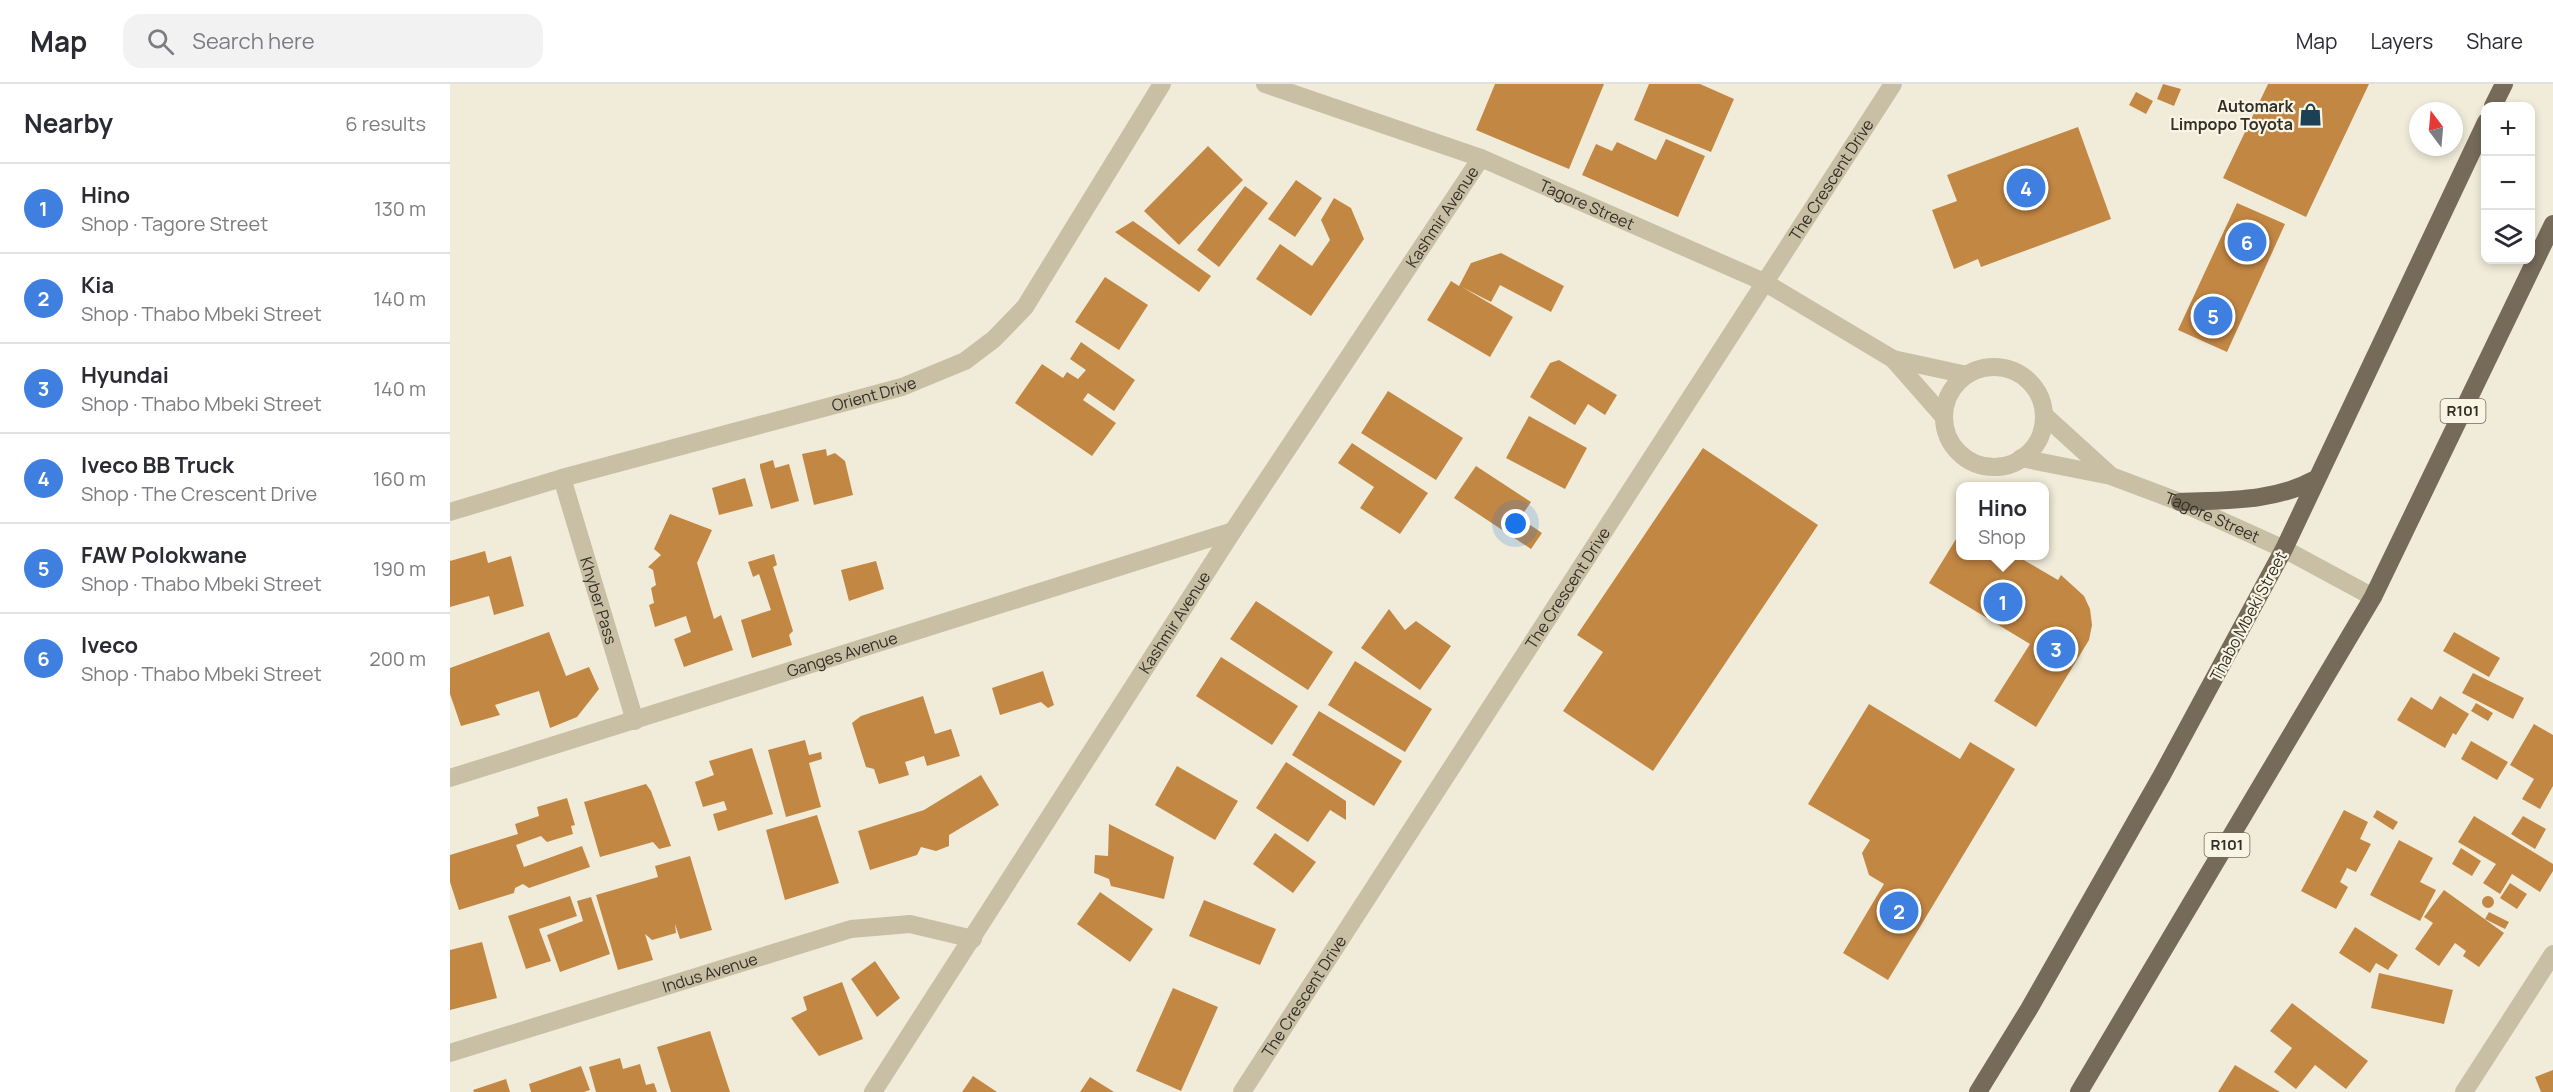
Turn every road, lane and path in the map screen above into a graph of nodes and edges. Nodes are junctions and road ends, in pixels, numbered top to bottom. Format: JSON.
{"nodes":[{"id":1,"x":1161,"y":84,"type":"edge"},
{"id":2,"x":1265,"y":84,"type":"edge"},
{"id":3,"x":1893,"y":84,"type":"edge"},
{"id":4,"x":2504,"y":84,"type":"edge"},
{"id":5,"x":2495,"y":102,"type":"edge"},
{"id":6,"x":2481,"y":132,"type":"edge"},
{"id":7,"x":1481,"y":158,"type":"junction"},
{"id":8,"x":2553,"y":224,"type":"edge"},
{"id":9,"x":1764,"y":282,"type":"junction"},
{"id":10,"x":1893,"y":359,"type":"junction"},
{"id":11,"x":1967,"y":375,"type":"junction"},
{"id":12,"x":2044,"y":415,"type":"junction"},
{"id":13,"x":1944,"y":417,"type":"junction"},
{"id":14,"x":2021,"y":458,"type":"junction"},
{"id":15,"x":2111,"y":476,"type":"junction"},
{"id":16,"x":562,"y":478,"type":"junction"},
{"id":17,"x":2316,"y":479,"type":"junction"},
{"id":18,"x":2180,"y":502,"type":"junction"},
{"id":19,"x":450,"y":512,"type":"edge"},
{"id":20,"x":1233,"y":531,"type":"junction"},
{"id":21,"x":2284,"y":549,"type":"junction"},
{"id":22,"x":2373,"y":597,"type":"junction"},
{"id":23,"x":635,"y":721,"type":"junction"},
{"id":24,"x":450,"y":778,"type":"edge"},
{"id":25,"x":973,"y":939,"type":"junction"},
{"id":26,"x":2553,"y":954,"type":"edge"},
{"id":27,"x":450,"y":1053,"type":"edge"},
{"id":28,"x":873,"y":1092,"type":"edge"},
{"id":29,"x":1242,"y":1092,"type":"edge"},
{"id":30,"x":1978,"y":1092,"type":"edge"},
{"id":31,"x":2079,"y":1092,"type":"edge"},
{"id":32,"x":2464,"y":1092,"type":"edge"}],
"edges":[{"from":1,"to":16,"type":"street","name":"Orient Drive"},
{"from":2,"to":7,"type":"street","name":"Tagore Street"},
{"from":3,"to":9,"type":"street","name":"The Crescent Drive"},
{"from":4,"to":5,"type":"main road"},
{"from":6,"to":17,"type":"main road","name":"Thabo Mbeki Street"},
{"from":7,"to":9,"type":"street","name":"Tagore Street"},
{"from":7,"to":20,"type":"street","name":"Kashmir Avenue"},
{"from":8,"to":22,"type":"main road","number":"R101"},
{"from":9,"to":10,"type":"street","name":"Tagore Street"},
{"from":9,"to":29,"type":"street","name":"The Crescent Drive"},
{"from":10,"to":11,"type":"street","name":"Tagore Street"},
{"from":10,"to":13,"type":"street","name":"Tagore Street"},
{"from":11,"to":12,"type":"street","name":"Tagore Street"},
{"from":11,"to":13,"type":"street"},
{"from":12,"to":14,"type":"street"},
{"from":12,"to":15,"type":"street","name":"Tagore Street"},
{"from":13,"to":14,"type":"street","name":"Tagore Street"},
{"from":14,"to":15,"type":"street","name":"Tagore Street"},
{"from":15,"to":18,"type":"street","name":"Tagore Street"},
{"from":16,"to":19,"type":"street","name":"Orient Drive"},
{"from":16,"to":23,"type":"street","name":"Khyber Pass"},
{"from":17,"to":18,"type":"main road"},
{"from":17,"to":21,"type":"main road","name":"Thabo Mbeki Street"},
{"from":18,"to":21,"type":"street","name":"Tagore Street"},
{"from":20,"to":23,"type":"street","name":"Ganges Avenue"},
{"from":20,"to":25,"type":"street","name":"Kashmir Avenue"},
{"from":21,"to":22,"type":"street","name":"Tagore Street"},
{"from":21,"to":30,"type":"main road","name":"Thabo Mbeki Street"},
{"from":22,"to":31,"type":"main road","number":"R101"},
{"from":23,"to":24,"type":"street","name":"Ganges Avenue"},
{"from":25,"to":27,"type":"street","name":"Indus Avenue"},
{"from":25,"to":28,"type":"street","name":"Kashmir Avenue"},
{"from":26,"to":32,"type":"street"}]}
